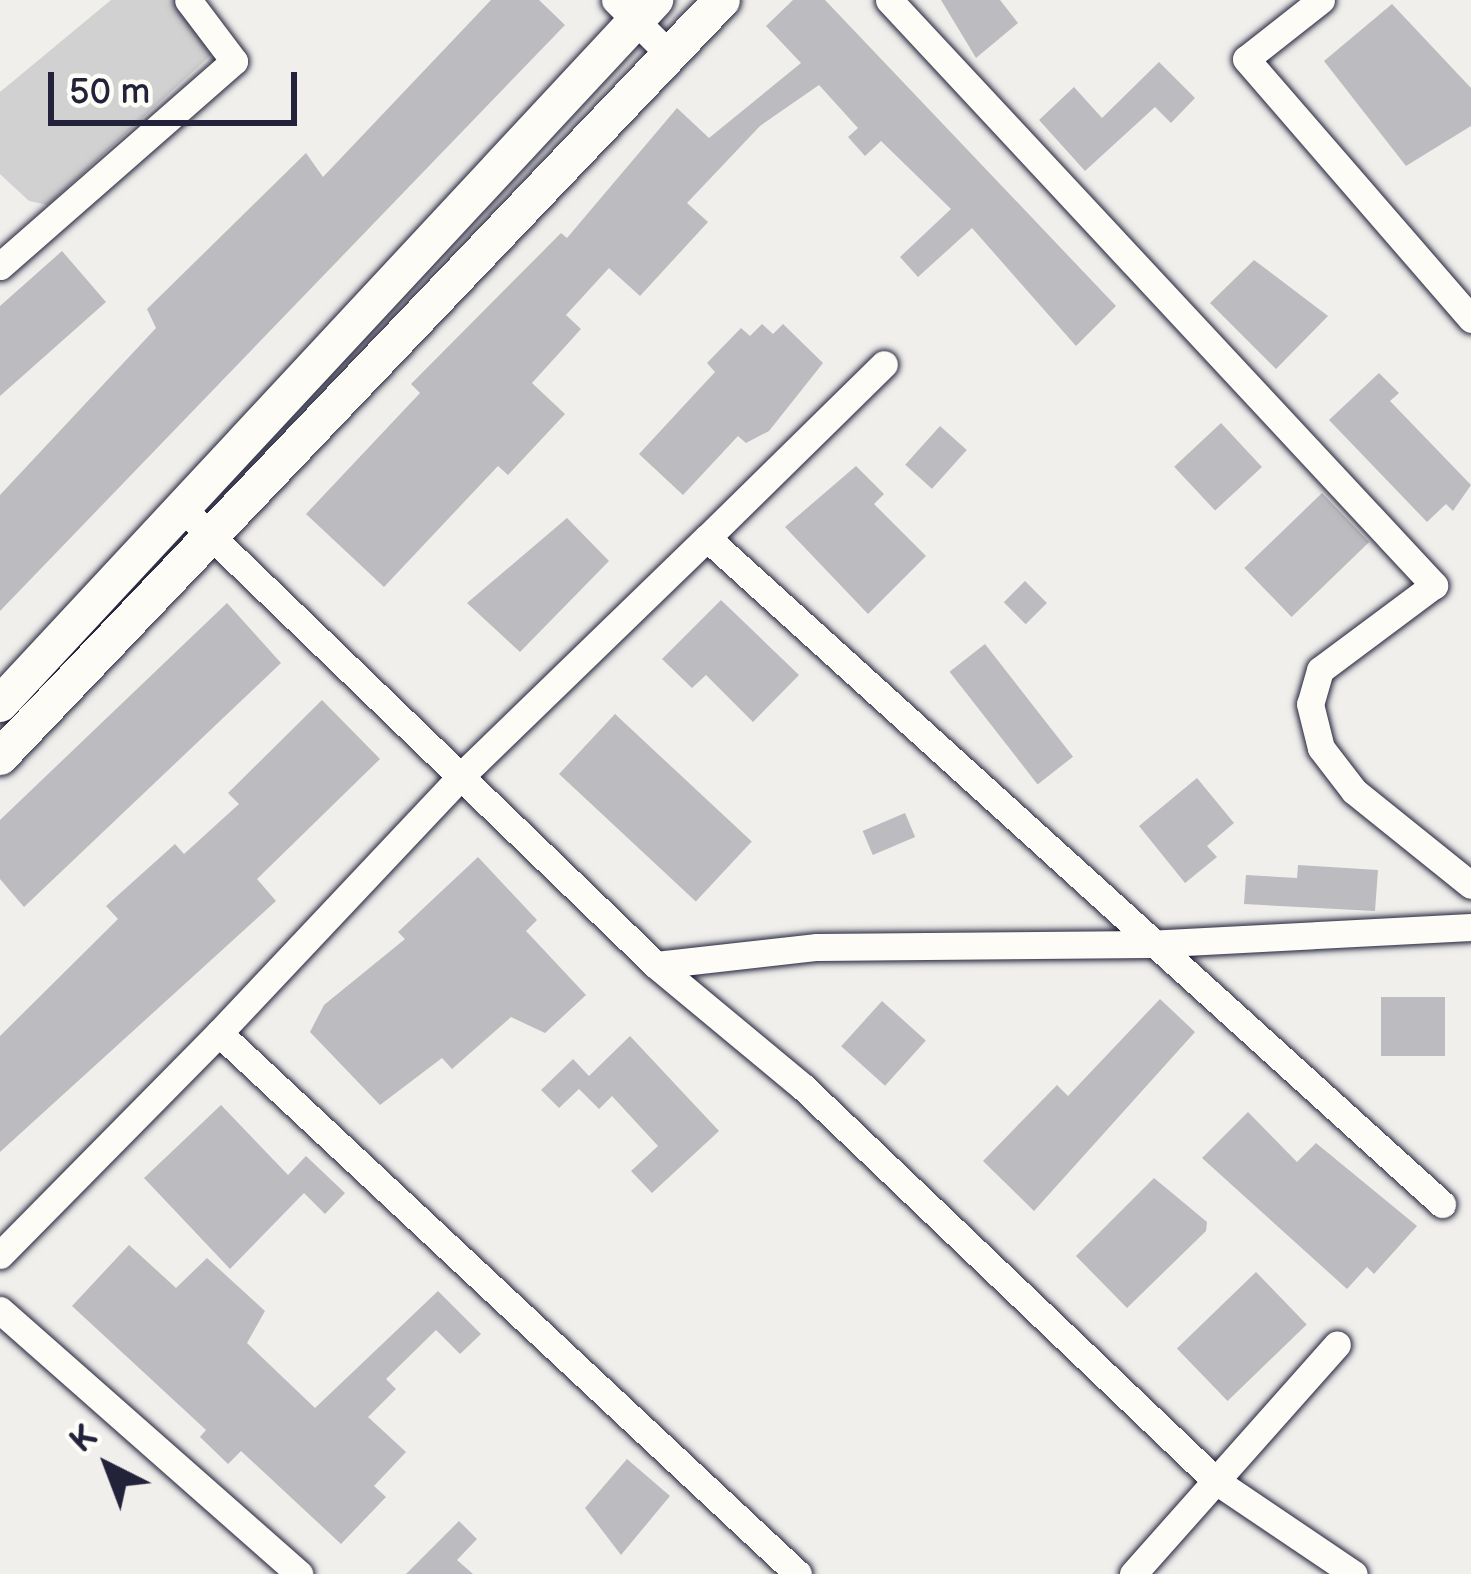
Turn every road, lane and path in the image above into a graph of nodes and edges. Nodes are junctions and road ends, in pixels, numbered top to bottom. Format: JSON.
{"nodes":[{"id":1,"x":188,"y":0,"type":"edge"},
{"id":2,"x":722,"y":0,"type":"edge"},
{"id":3,"x":889,"y":0,"type":"edge"},
{"id":4,"x":1321,"y":0,"type":"edge"},
{"id":5,"x":635,"y":6,"type":"edge"},
{"id":6,"x":664,"y":50,"type":"junction"},
{"id":7,"x":3,"y":256,"type":"edge"},
{"id":8,"x":1471,"y":319,"type":"edge"},
{"id":9,"x":884,"y":364,"type":"dead end"},
{"id":10,"x":182,"y":509,"type":"junction"},
{"id":11,"x":214,"y":536,"type":"junction"},
{"id":12,"x":707,"y":538,"type":"junction"},
{"id":13,"x":2,"y":698,"type":"edge"},
{"id":14,"x":0,"y":758,"type":"edge"},
{"id":15,"x":461,"y":776,"type":"junction"},
{"id":16,"x":1471,"y":885,"type":"edge"},
{"id":17,"x":1471,"y":927,"type":"edge"},
{"id":18,"x":1147,"y":944,"type":"junction"},
{"id":19,"x":656,"y":964,"type":"junction"},
{"id":20,"x":219,"y":1033,"type":"junction"},
{"id":21,"x":1442,"y":1204,"type":"dead end"},
{"id":22,"x":0,"y":1255,"type":"edge"},
{"id":23,"x":0,"y":1310,"type":"edge"},
{"id":24,"x":1337,"y":1344,"type":"dead end"},
{"id":25,"x":1216,"y":1481,"type":"junction"},
{"id":26,"x":299,"y":1574,"type":"edge"},
{"id":27,"x":798,"y":1574,"type":"edge"},
{"id":28,"x":1133,"y":1574,"type":"edge"},
{"id":29,"x":1354,"y":1574,"type":"edge"}],
"edges":[{"from":1,"to":7,"type":"street"},
{"from":2,"to":6,"type":"main road"},
{"from":3,"to":16,"type":"street"},
{"from":4,"to":8,"type":"street"},
{"from":5,"to":6,"type":"street"},
{"from":5,"to":10,"type":"main road"},
{"from":6,"to":11,"type":"main road"},
{"from":9,"to":12,"type":"street"},
{"from":10,"to":11,"type":"street"},
{"from":10,"to":13,"type":"main road"},
{"from":11,"to":14,"type":"main road"},
{"from":11,"to":15,"type":"street"},
{"from":12,"to":15,"type":"street"},
{"from":12,"to":18,"type":"street"},
{"from":15,"to":19,"type":"street"},
{"from":15,"to":20,"type":"street"},
{"from":17,"to":18,"type":"street"},
{"from":18,"to":19,"type":"street"},
{"from":18,"to":21,"type":"street"},
{"from":19,"to":25,"type":"street"},
{"from":20,"to":22,"type":"street"},
{"from":20,"to":27,"type":"street"},
{"from":23,"to":26,"type":"street"},
{"from":24,"to":25,"type":"street"},
{"from":25,"to":28,"type":"street"},
{"from":25,"to":29,"type":"street"}]}
